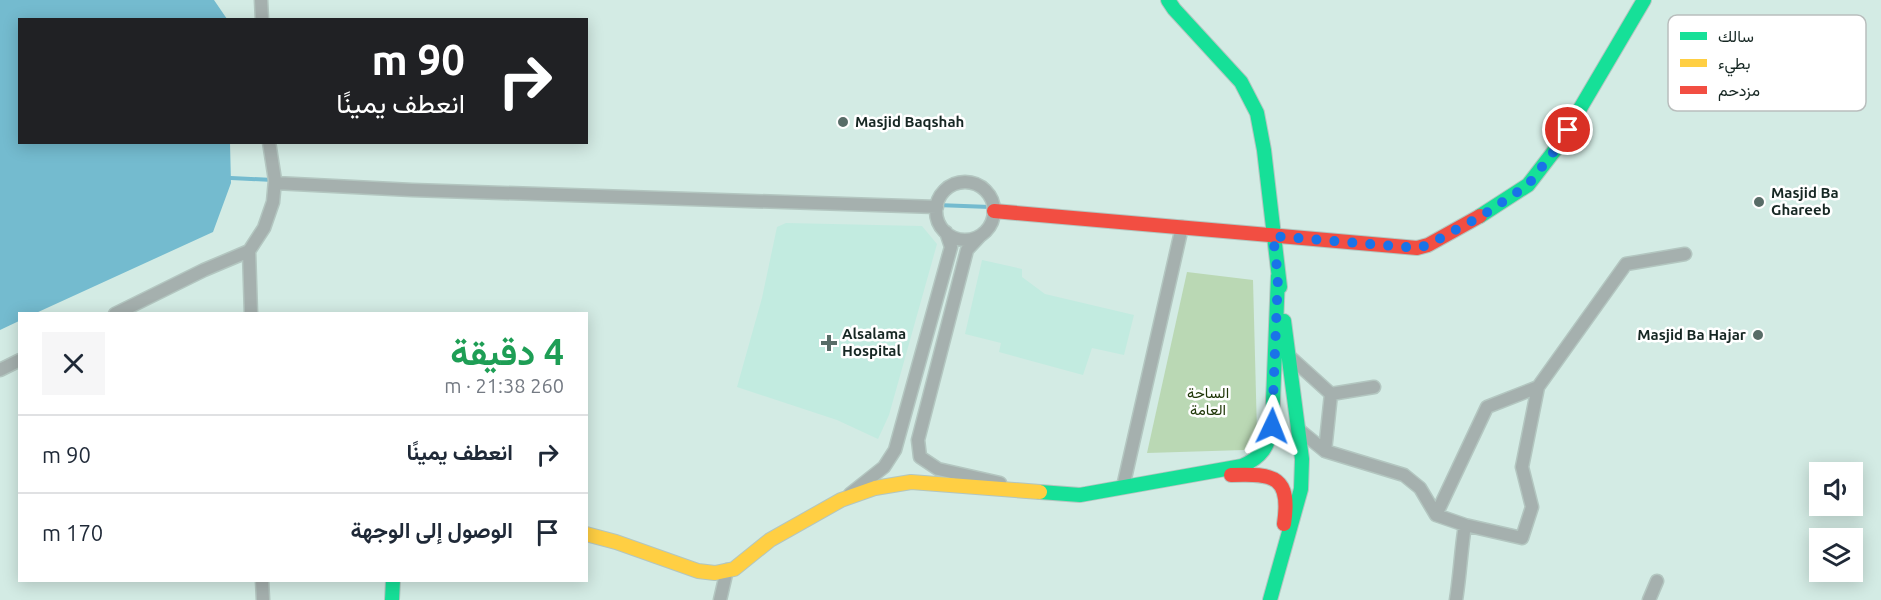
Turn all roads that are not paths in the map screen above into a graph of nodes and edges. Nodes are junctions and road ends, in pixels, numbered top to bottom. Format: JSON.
{"nodes":[{"id":1,"x":261,"y":0,"type":"edge"},
{"id":2,"x":1168,"y":0,"type":"edge"},
{"id":3,"x":1644,"y":0,"type":"edge"},
{"id":4,"x":262,"y":18,"type":"edge"},
{"id":5,"x":269,"y":144,"type":"edge"},
{"id":6,"x":274,"y":183,"type":"junction"},
{"id":7,"x":937,"y":207,"type":"junction"},
{"id":8,"x":994,"y":212,"type":"junction"},
{"id":9,"x":1182,"y":227,"type":"junction"},
{"id":10,"x":946,"y":232,"type":"junction"},
{"id":11,"x":981,"y":235,"type":"junction"},
{"id":12,"x":1273,"y":236,"type":"junction"},
{"id":13,"x":249,"y":250,"type":"junction"},
{"id":14,"x":1685,"y":254,"type":"dead end"},
{"id":15,"x":1278,"y":276,"type":"junction"},
{"id":16,"x":119,"y":312,"type":"edge"},
{"id":17,"x":251,"y":312,"type":"edge"},
{"id":18,"x":1289,"y":356,"type":"junction"},
{"id":19,"x":18,"y":361,"type":"edge"},
{"id":20,"x":0,"y":370,"type":"edge"},
{"id":21,"x":1374,"y":387,"type":"dead end"},
{"id":22,"x":1538,"y":387,"type":"junction"},
{"id":23,"x":1331,"y":394,"type":"junction"},
{"id":24,"x":1298,"y":429,"type":"junction"},
{"id":25,"x":1325,"y":451,"type":"junction"},
{"id":26,"x":1188,"y":476,"type":"junction"},
{"id":27,"x":1123,"y":487,"type":"junction"},
{"id":28,"x":1042,"y":493,"type":"junction"},
{"id":29,"x":841,"y":500,"type":"junction"},
{"id":30,"x":1436,"y":514,"type":"junction"},
{"id":31,"x":1465,"y":525,"type":"junction"},
{"id":32,"x":588,"y":535,"type":"edge"},
{"id":33,"x":1282,"y":558,"type":"junction"},
{"id":34,"x":727,"y":570,"type":"junction"},
{"id":35,"x":1658,"y":581,"type":"dead end"},
{"id":36,"x":262,"y":582,"type":"edge"},
{"id":37,"x":393,"y":582,"type":"edge"},
{"id":38,"x":263,"y":600,"type":"edge"},
{"id":39,"x":392,"y":600,"type":"edge"},
{"id":40,"x":720,"y":600,"type":"edge"},
{"id":41,"x":1270,"y":600,"type":"edge"},
{"id":42,"x":1456,"y":600,"type":"edge"},
{"id":43,"x":1649,"y":600,"type":"edge"}],
"edges":[{"from":1,"to":4,"type":"street"},
{"from":2,"to":12,"type":"main road"},
{"from":3,"to":12,"type":"main road"},
{"from":5,"to":6,"type":"street"},
{"from":6,"to":7,"type":"street"},
{"from":6,"to":13,"type":"street"},
{"from":7,"to":8,"type":"street"},
{"from":7,"to":10,"type":"street"},
{"from":8,"to":9,"type":"main road"},
{"from":8,"to":11,"type":"street"},
{"from":9,"to":12,"type":"main road"},
{"from":9,"to":27,"type":"street"},
{"from":10,"to":11,"type":"street"},
{"from":10,"to":29,"type":"street"},
{"from":11,"to":28,"type":"street"},
{"from":12,"to":15,"type":"main road"},
{"from":13,"to":16,"type":"street"},
{"from":13,"to":17,"type":"street"},
{"from":14,"to":22,"type":"street"},
{"from":15,"to":18,"type":"main road"},
{"from":15,"to":26,"type":"main road"},
{"from":18,"to":23,"type":"street"},
{"from":18,"to":24,"type":"main road"},
{"from":19,"to":20,"type":"street"},
{"from":21,"to":23,"type":"street"},
{"from":22,"to":30,"type":"street"},
{"from":22,"to":31,"type":"street"},
{"from":23,"to":25,"type":"street"},
{"from":24,"to":25,"type":"street"},
{"from":24,"to":33,"type":"main road"},
{"from":25,"to":30,"type":"street"},
{"from":26,"to":27,"type":"main road"},
{"from":26,"to":33,"type":"main road"},
{"from":27,"to":28,"type":"main road"},
{"from":28,"to":29,"type":"main road"},
{"from":29,"to":34,"type":"main road"},
{"from":30,"to":31,"type":"street"},
{"from":31,"to":42,"type":"street"},
{"from":32,"to":34,"type":"main road"},
{"from":33,"to":41,"type":"main road"},
{"from":34,"to":40,"type":"street"},
{"from":35,"to":43,"type":"street"},
{"from":36,"to":38,"type":"street"},
{"from":37,"to":39,"type":"main road"}]}
